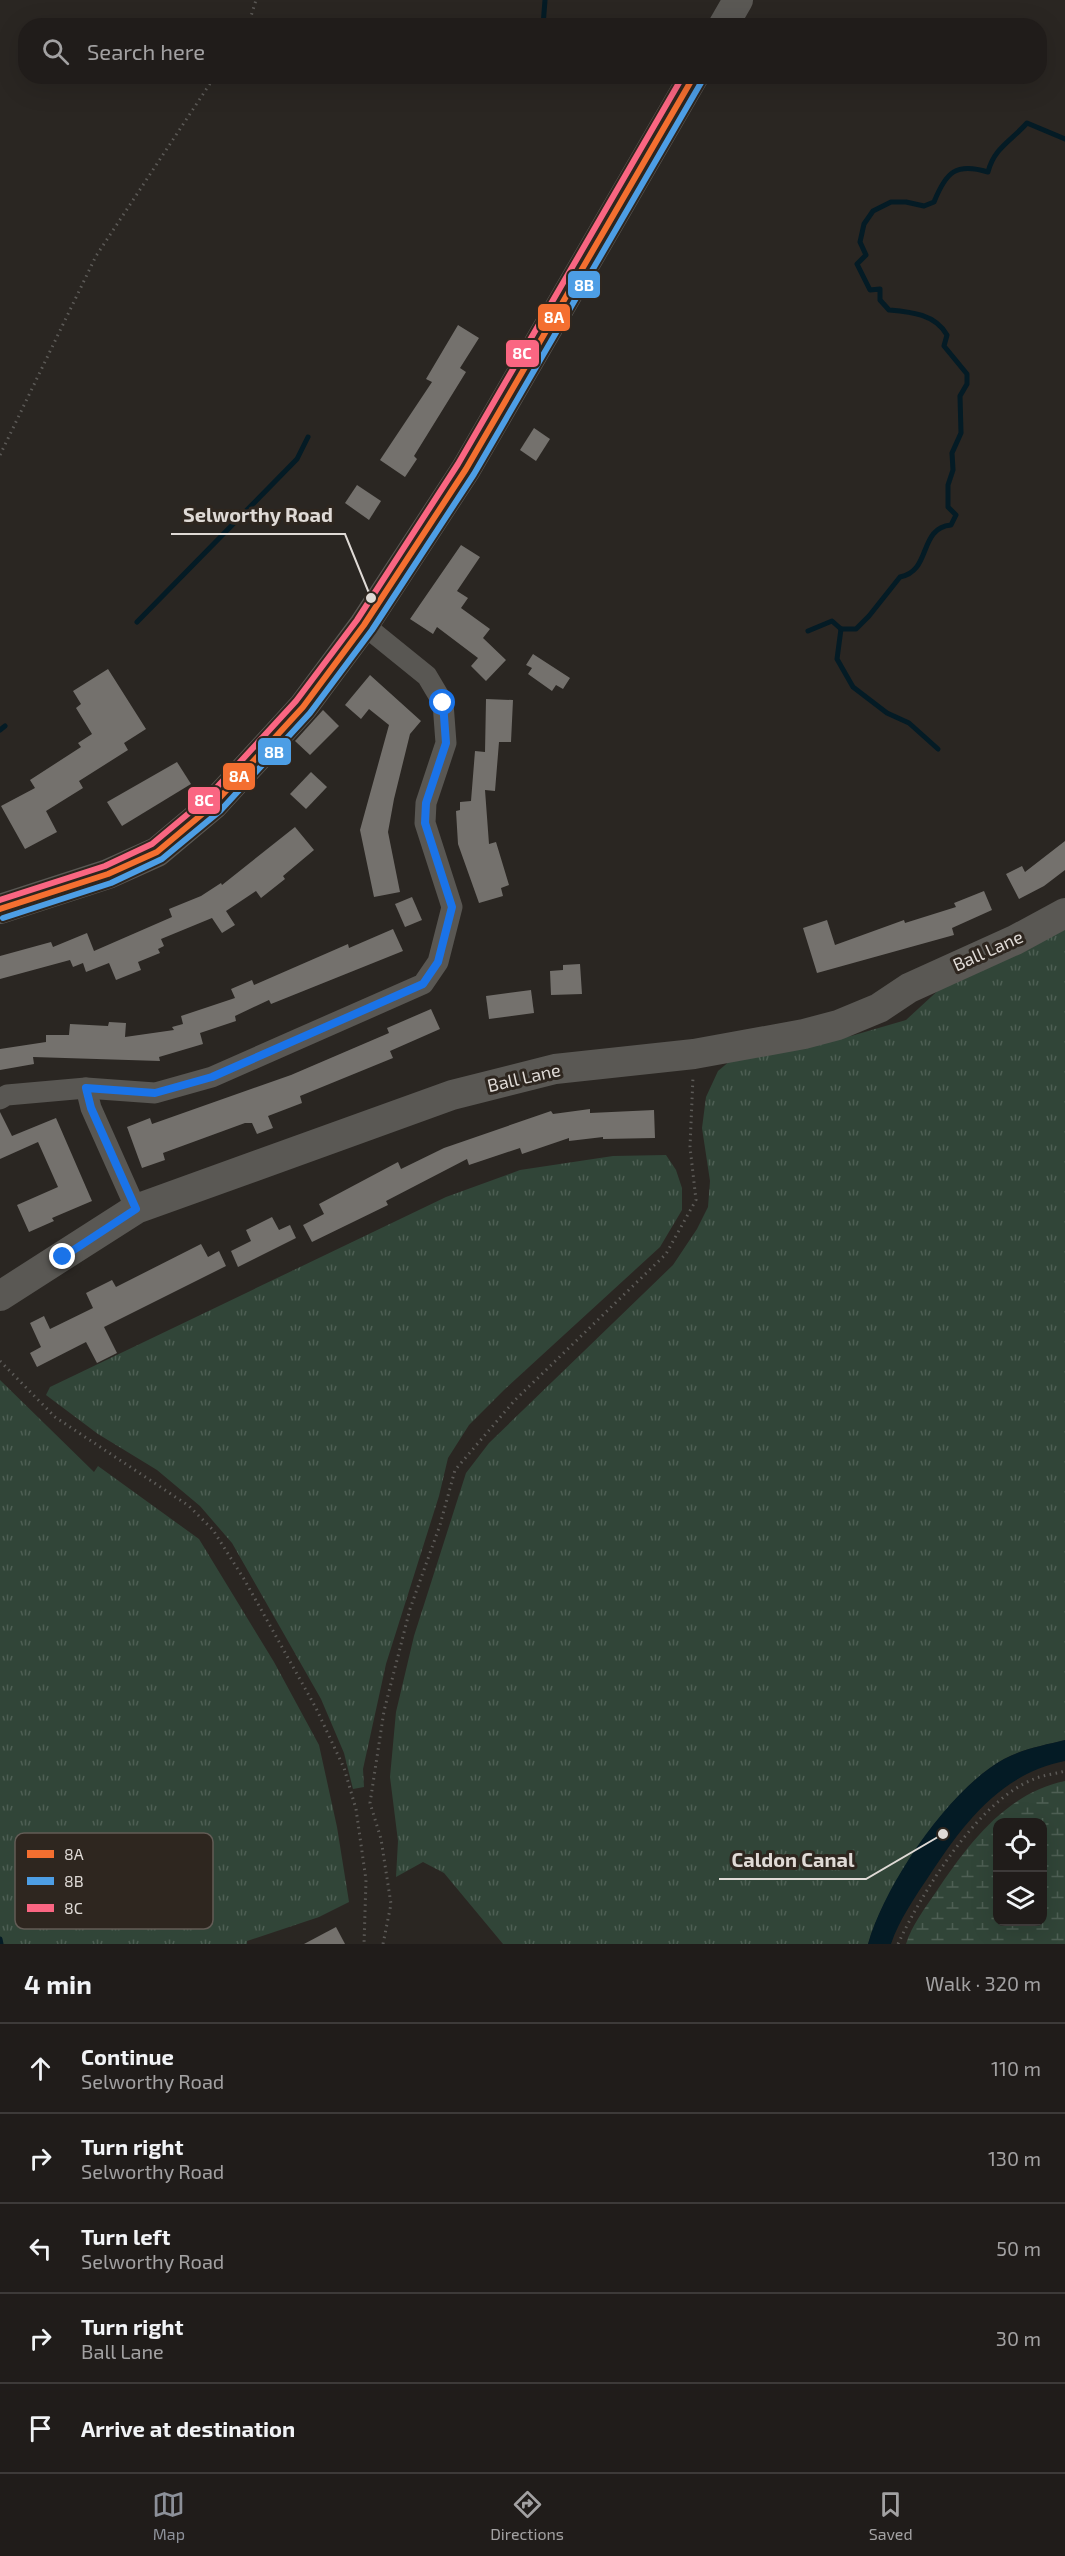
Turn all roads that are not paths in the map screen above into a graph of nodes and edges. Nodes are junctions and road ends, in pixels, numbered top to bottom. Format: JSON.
{"nodes":[{"id":1,"x":738,"y":0,"type":"edge"},
{"id":2,"x":728,"y":18,"type":"edge"},
{"id":3,"x":689,"y":84,"type":"edge"},
{"id":4,"x":364,"y":625,"type":"junction"},
{"id":5,"x":0,"y":909,"type":"edge"},
{"id":6,"x":1065,"y":913,"type":"edge"},
{"id":7,"x":86,"y":1088,"type":"junction"},
{"id":8,"x":0,"y":1099,"type":"edge"},
{"id":9,"x":136,"y":1209,"type":"junction"},
{"id":10,"x":0,"y":1296,"type":"edge"}],
"edges":[{"from":1,"to":2,"type":"main road"},
{"from":3,"to":4,"type":"main road"},
{"from":4,"to":5,"type":"main road"},
{"from":4,"to":7,"type":"street"},
{"from":6,"to":9,"type":"main road","name":"Ball Lane"},
{"from":7,"to":8,"type":"street"},
{"from":7,"to":9,"type":"street"},
{"from":9,"to":10,"type":"main road","name":"Ball Lane"}]}
